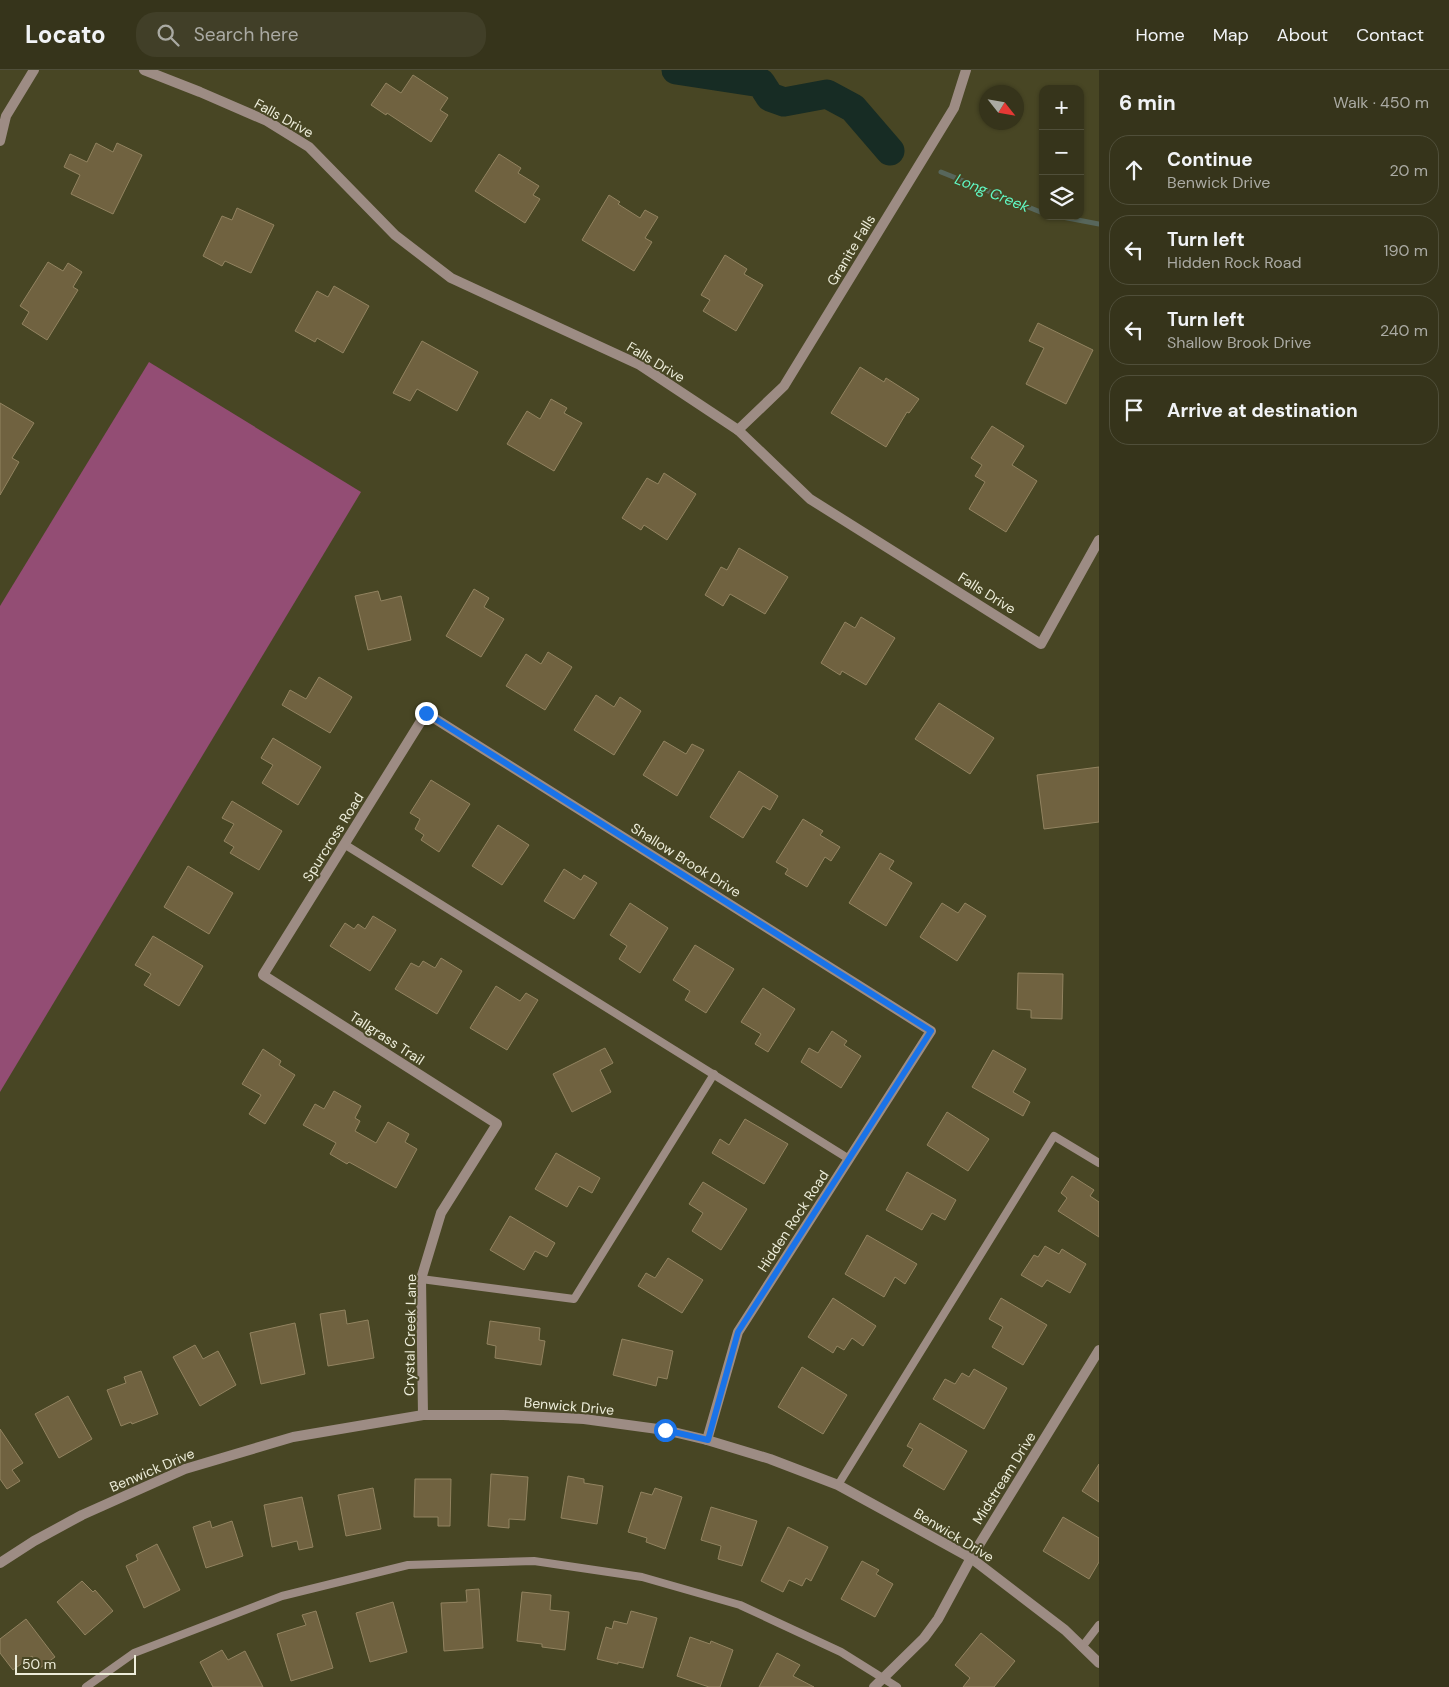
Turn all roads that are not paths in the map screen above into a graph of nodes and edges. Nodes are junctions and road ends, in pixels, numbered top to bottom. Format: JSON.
{"nodes":[{"id":1,"x":34,"y":70,"type":"edge"},
{"id":2,"x":144,"y":70,"type":"edge"},
{"id":3,"x":966,"y":70,"type":"edge"},
{"id":4,"x":0,"y":140,"type":"edge"},
{"id":5,"x":738,"y":430,"type":"junction"},
{"id":6,"x":1099,"y":540,"type":"edge"},
{"id":7,"x":426,"y":713,"type":"joint"},
{"id":8,"x":344,"y":844,"type":"junction"},
{"id":9,"x":263,"y":975,"type":"joint"},
{"id":10,"x":931,"y":1031,"type":"joint"},
{"id":11,"x":714,"y":1074,"type":"junction"},
{"id":12,"x":497,"y":1124,"type":"joint"},
{"id":13,"x":849,"y":1158,"type":"junction"},
{"id":14,"x":1099,"y":1163,"type":"edge"},
{"id":15,"x":421,"y":1279,"type":"junction"},
{"id":16,"x":1099,"y":1350,"type":"edge"},
{"id":17,"x":423,"y":1415,"type":"junction"},
{"id":18,"x":708,"y":1440,"type":"junction"},
{"id":19,"x":838,"y":1485,"type":"junction"},
{"id":20,"x":971,"y":1558,"type":"junction"},
{"id":21,"x":0,"y":1563,"type":"edge"},
{"id":22,"x":1099,"y":1625,"type":"edge"},
{"id":23,"x":1082,"y":1647,"type":"junction"},
{"id":24,"x":1099,"y":1663,"type":"edge"},
{"id":25,"x":883,"y":1677,"type":"junction"},
{"id":26,"x":86,"y":1687,"type":"edge"},
{"id":27,"x":874,"y":1687,"type":"edge"},
{"id":28,"x":898,"y":1687,"type":"edge"}],
"edges":[{"from":1,"to":4,"type":"street"},
{"from":2,"to":5,"type":"street","name":"Falls Drive"},
{"from":3,"to":5,"type":"street","name":"Granite Falls"},
{"from":5,"to":6,"type":"street","name":"Falls Drive"},
{"from":7,"to":8,"type":"street","name":"Spurcross Road"},
{"from":7,"to":10,"type":"street","name":"Shallow Brook Drive"},
{"from":8,"to":9,"type":"street","name":"Spurcross Road"},
{"from":8,"to":11,"type":"lane"},
{"from":9,"to":12,"type":"street","name":"Tallgrass Trail"},
{"from":10,"to":13,"type":"street","name":"Hidden Rock Road"},
{"from":11,"to":13,"type":"lane"},
{"from":11,"to":15,"type":"lane"},
{"from":12,"to":15,"type":"street","name":"Crystal Creek Lane"},
{"from":13,"to":18,"type":"street","name":"Hidden Rock Road"},
{"from":14,"to":19,"type":"lane"},
{"from":15,"to":17,"type":"street","name":"Crystal Creek Lane"},
{"from":16,"to":20,"type":"street","name":"Midstream Drive"},
{"from":17,"to":18,"type":"street","name":"Benwick Drive"},
{"from":17,"to":21,"type":"street","name":"Benwick Drive"},
{"from":18,"to":19,"type":"street","name":"Benwick Drive"},
{"from":19,"to":20,"type":"street","name":"Benwick Drive"},
{"from":20,"to":23,"type":"street","name":"Benwick Drive"},
{"from":20,"to":25,"type":"street","name":"Midstream Drive"},
{"from":22,"to":23,"type":"lane"},
{"from":23,"to":24,"type":"street","name":"Benwick Drive"},
{"from":25,"to":26,"type":"lane"},
{"from":25,"to":27,"type":"street","name":"Midstream Drive"},
{"from":25,"to":28,"type":"lane"}]}
